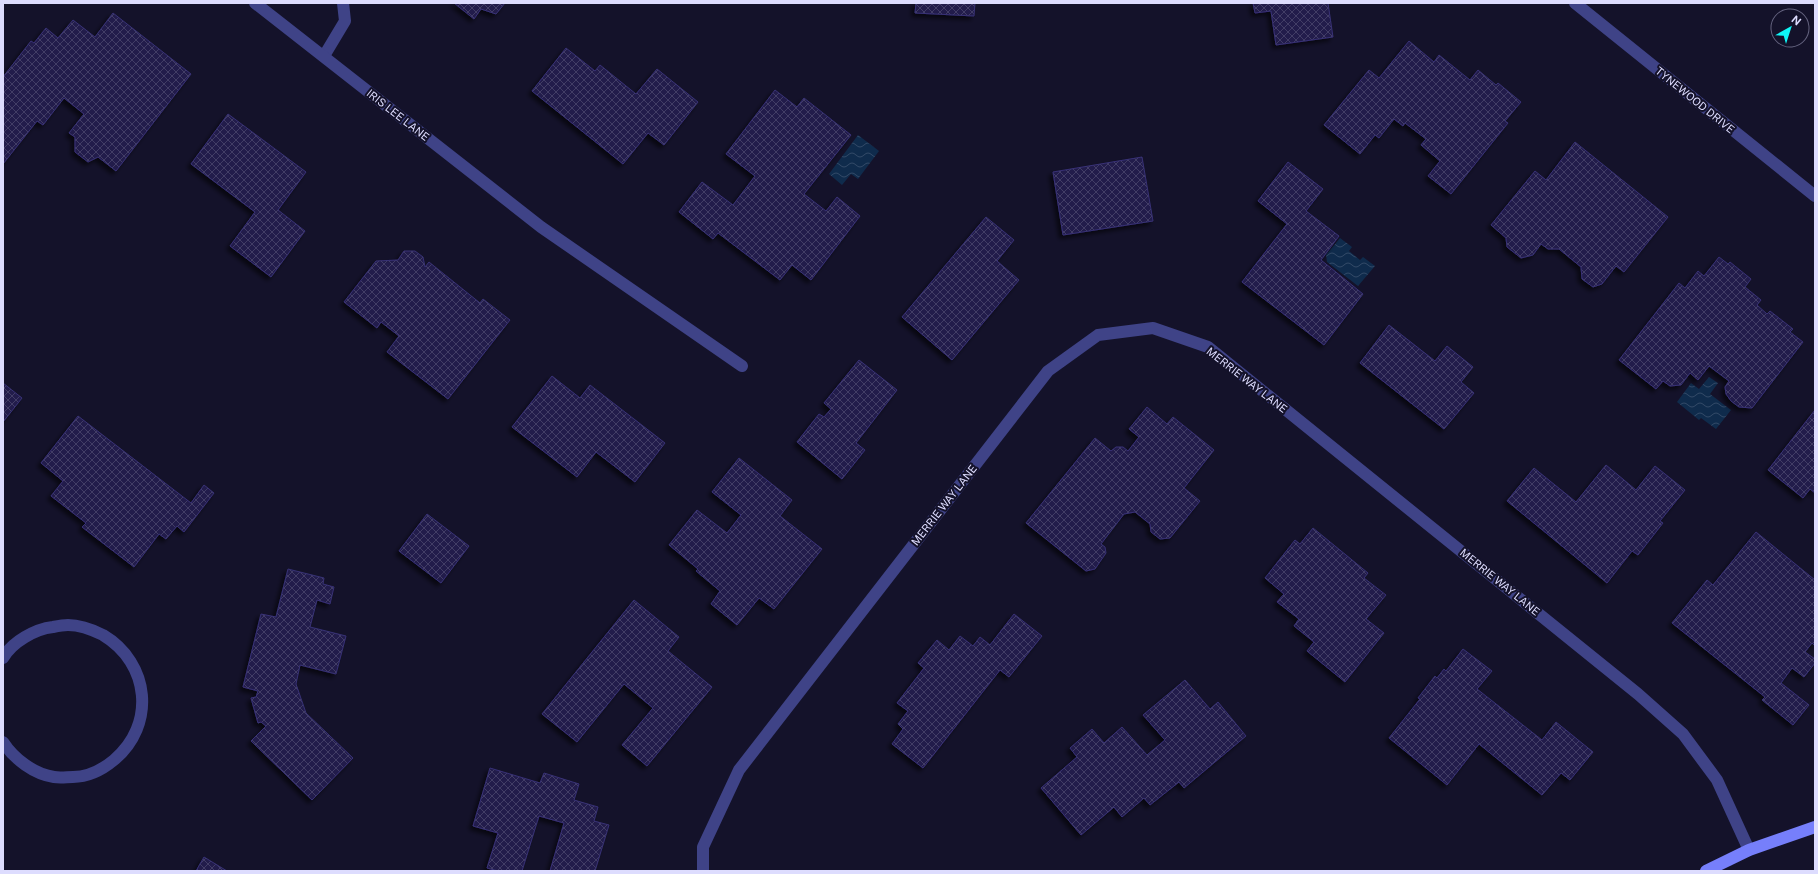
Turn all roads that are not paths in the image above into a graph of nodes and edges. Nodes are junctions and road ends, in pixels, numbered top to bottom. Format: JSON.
{"nodes":[{"id":1,"x":255,"y":3,"type":"edge"},
{"id":2,"x":343,"y":3,"type":"edge"},
{"id":3,"x":1575,"y":3,"type":"edge"},
{"id":4,"x":324,"y":56,"type":"junction"},
{"id":5,"x":1815,"y":196,"type":"edge"},
{"id":6,"x":742,"y":366,"type":"dead end"},
{"id":7,"x":3,"y":656,"type":"edge"},
{"id":8,"x":3,"y":742,"type":"edge"},
{"id":9,"x":1815,"y":827,"type":"edge"},
{"id":10,"x":1749,"y":850,"type":"junction"},
{"id":11,"x":703,"y":871,"type":"edge"},
{"id":12,"x":1706,"y":871,"type":"edge"}],
"edges":[{"from":1,"to":4,"type":"street","name":"IRIS LEE LANE"},
{"from":2,"to":4,"type":"street"},
{"from":3,"to":5,"type":"street","name":"TYNEWOOD DRIVE"},
{"from":4,"to":6,"type":"street","name":"IRIS LEE LANE"},
{"from":7,"to":8,"type":"street"},
{"from":9,"to":10,"type":"street"},
{"from":10,"to":11,"type":"street","name":"MERRIE WAY LANE"},
{"from":10,"to":12,"type":"street"}]}
